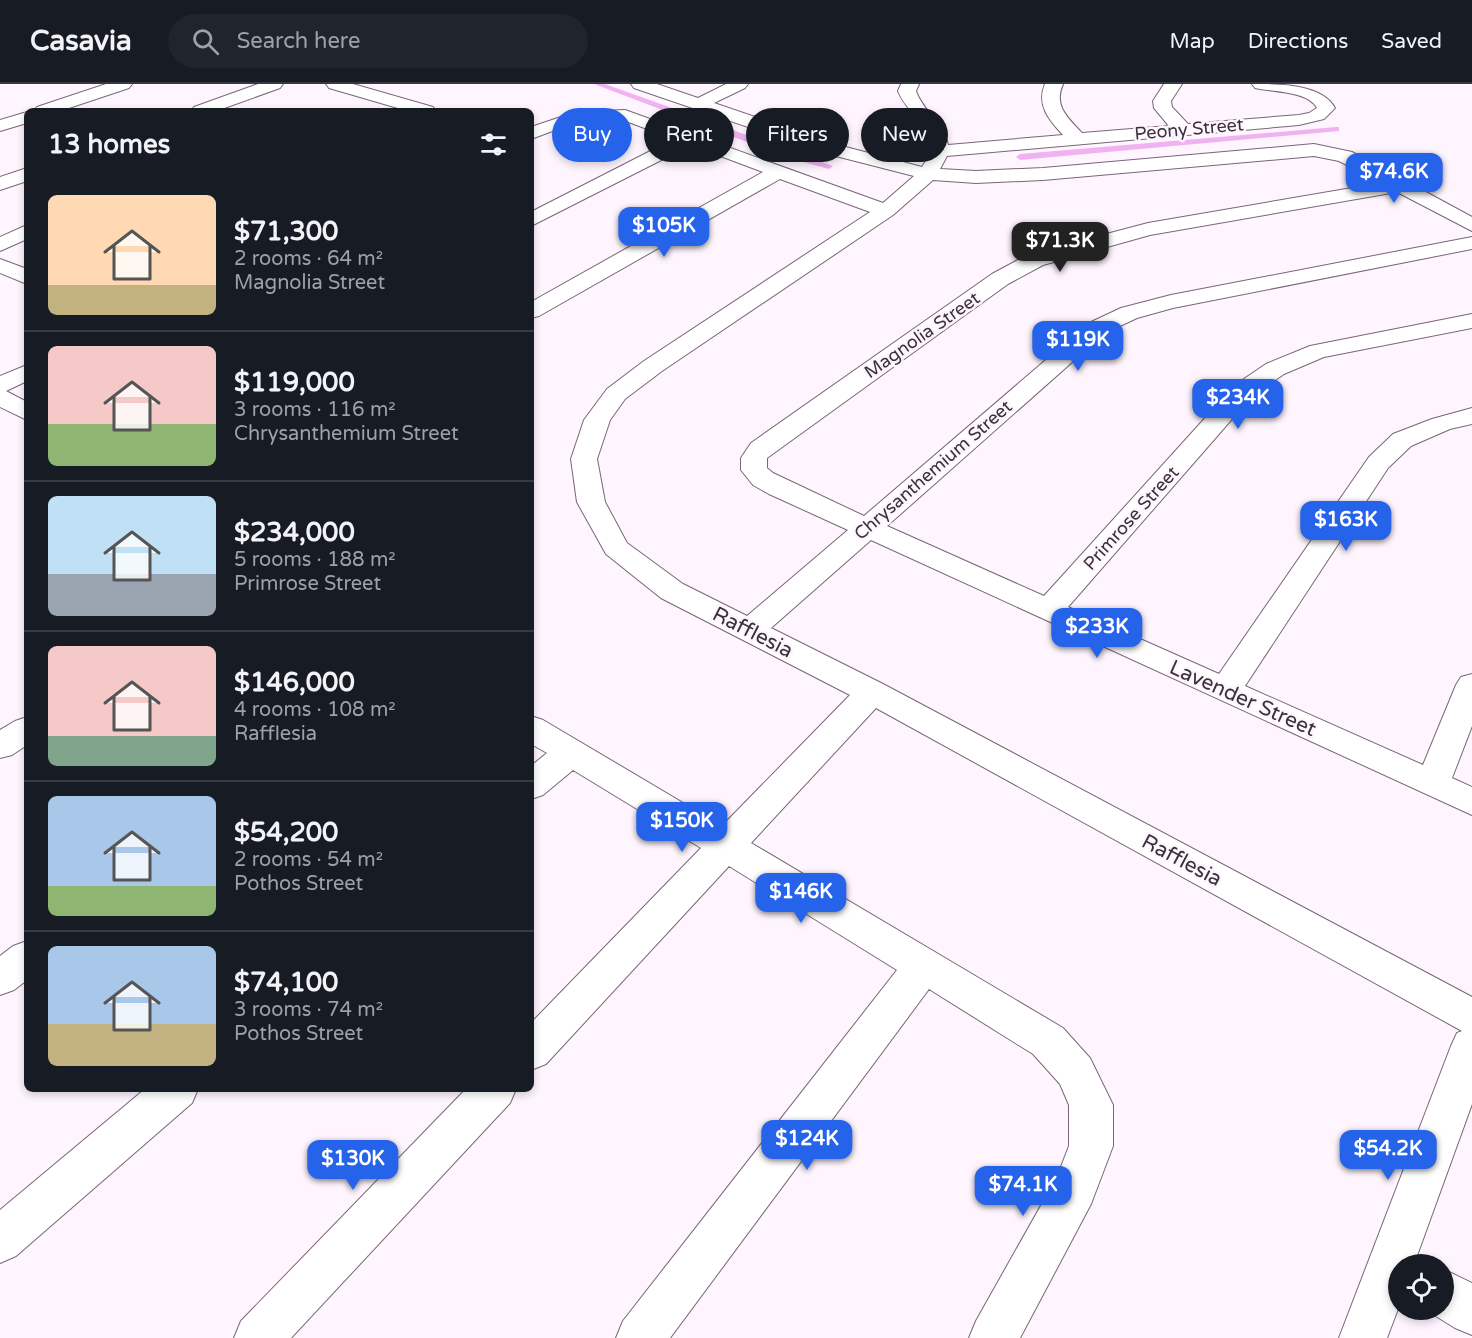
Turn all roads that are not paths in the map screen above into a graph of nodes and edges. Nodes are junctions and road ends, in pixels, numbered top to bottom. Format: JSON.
{"nodes":[{"id":1,"x":123,"y":84,"type":"edge"},
{"id":2,"x":274,"y":84,"type":"edge"},
{"id":3,"x":334,"y":84,"type":"edge"},
{"id":4,"x":640,"y":84,"type":"edge"},
{"id":5,"x":739,"y":84,"type":"edge"},
{"id":6,"x":910,"y":84,"type":"edge"},
{"id":7,"x":1054,"y":84,"type":"edge"},
{"id":8,"x":1173,"y":84,"type":"edge"},
{"id":9,"x":1261,"y":84,"type":"edge"},
{"id":10,"x":381,"y":97,"type":"junction"},
{"id":11,"x":699,"y":105,"type":"junction"},
{"id":12,"x":52,"y":108,"type":"edge"},
{"id":13,"x":208,"y":108,"type":"edge"},
{"id":14,"x":354,"y":108,"type":"dead end"},
{"id":15,"x":417,"y":108,"type":"edge"},
{"id":16,"x":916,"y":108,"type":"edge"},
{"id":17,"x":24,"y":118,"type":"edge"},
{"id":18,"x":644,"y":122,"type":"edge"},
{"id":19,"x":0,"y":126,"type":"edge"},
{"id":20,"x":1182,"y":129,"type":"junction"},
{"id":21,"x":534,"y":133,"type":"edge"},
{"id":22,"x":1076,"y":138,"type":"junction"},
{"id":23,"x":861,"y":153,"type":"edge"},
{"id":24,"x":734,"y":154,"type":"edge"},
{"id":25,"x":948,"y":160,"type":"edge"},
{"id":26,"x":644,"y":162,"type":"edge"},
{"id":27,"x":934,"y":162,"type":"joint"},
{"id":28,"x":778,"y":171,"type":"junction"},
{"id":29,"x":24,"y":175,"type":"edge"},
{"id":30,"x":0,"y":184,"type":"edge"},
{"id":31,"x":1400,"y":186,"type":"junction"},
{"id":32,"x":886,"y":210,"type":"junction"},
{"id":33,"x":534,"y":218,"type":"edge"},
{"id":34,"x":1472,"y":225,"type":"edge"},
{"id":35,"x":24,"y":233,"type":"edge"},
{"id":36,"x":1472,"y":243,"type":"edge"},
{"id":37,"x":0,"y":245,"type":"edge"},
{"id":38,"x":0,"y":265,"type":"edge"},
{"id":39,"x":24,"y":276,"type":"edge"},
{"id":40,"x":534,"y":309,"type":"edge"},
{"id":41,"x":1472,"y":321,"type":"edge"},
{"id":42,"x":24,"y":373,"type":"edge"},
{"id":43,"x":0,"y":385,"type":"edge"},
{"id":44,"x":0,"y":397,"type":"edge"},
{"id":45,"x":24,"y":410,"type":"edge"},
{"id":46,"x":1472,"y":416,"type":"edge"},
{"id":47,"x":754,"y":470,"type":"joint"},
{"id":48,"x":867,"y":528,"type":"junction"},
{"id":49,"x":1049,"y":610,"type":"junction"},
{"id":50,"x":750,"y":630,"type":"junction"},
{"id":51,"x":1472,"y":685,"type":"edge"},
{"id":52,"x":1225,"y":690,"type":"junction"},
{"id":53,"x":872,"y":692,"type":"junction"},
{"id":54,"x":534,"y":730,"type":"edge"},
{"id":55,"x":24,"y":731,"type":"edge"},
{"id":56,"x":0,"y":746,"type":"edge"},
{"id":57,"x":571,"y":752,"type":"junction"},
{"id":58,"x":534,"y":783,"type":"edge"},
{"id":59,"x":1432,"y":784,"type":"junction"},
{"id":60,"x":1472,"y":802,"type":"edge"},
{"id":61,"x":727,"y":846,"type":"junction"},
{"id":62,"x":24,"y":960,"type":"edge"},
{"id":63,"x":923,"y":966,"type":"junction"},
{"id":64,"x":0,"y":978,"type":"edge"},
{"id":65,"x":1472,"y":1017,"type":"edge"},
{"id":66,"x":1472,"y":1046,"type":"edge"},
{"id":67,"x":534,"y":1048,"type":"edge"},
{"id":68,"x":173,"y":1092,"type":"edge"},
{"id":69,"x":492,"y":1092,"type":"edge"},
{"id":70,"x":0,"y":1240,"type":"edge"},
{"id":71,"x":1398,"y":1254,"type":"edge"},
{"id":72,"x":1388,"y":1279,"type":"edge"},
{"id":73,"x":1454,"y":1300,"type":"edge"},
{"id":74,"x":1472,"y":1311,"type":"edge"},
{"id":75,"x":258,"y":1338,"type":"edge"},
{"id":76,"x":640,"y":1338,"type":"edge"},
{"id":77,"x":993,"y":1338,"type":"edge"},
{"id":78,"x":1363,"y":1338,"type":"edge"}],
"edges":[{"from":1,"to":12,"type":"street"},
{"from":2,"to":13,"type":"street"},
{"from":3,"to":10,"type":"street"},
{"from":4,"to":11,"type":"street"},
{"from":5,"to":11,"type":"street"},
{"from":6,"to":16,"type":"street"},
{"from":7,"to":22,"type":"street"},
{"from":8,"to":20,"type":"street"},
{"from":9,"to":20,"type":"street","name":"Peony Street"},
{"from":10,"to":14,"type":"street"},
{"from":10,"to":15,"type":"street"},
{"from":11,"to":23,"type":"street"},
{"from":17,"to":19,"type":"street"},
{"from":18,"to":21,"type":"street"},
{"from":20,"to":22,"type":"street","name":"Peony Street"},
{"from":22,"to":25,"type":"street","name":"Peony Street"},
{"from":24,"to":28,"type":"street"},
{"from":26,"to":33,"type":"street"},
{"from":27,"to":31,"type":"street"},
{"from":27,"to":32,"type":"street","name":"Rafflesia"},
{"from":28,"to":32,"type":"street"},
{"from":28,"to":40,"type":"street"},
{"from":29,"to":30,"type":"street"},
{"from":31,"to":34,"type":"street"},
{"from":31,"to":47,"type":"street","name":"Magnolia Street"},
{"from":32,"to":50,"type":"street","name":"Rafflesia"},
{"from":35,"to":37,"type":"street"},
{"from":36,"to":48,"type":"street","name":"Chrysanthemium Street"},
{"from":38,"to":39,"type":"street"},
{"from":41,"to":49,"type":"street","name":"Primrose Street"},
{"from":42,"to":43,"type":"street"},
{"from":44,"to":45,"type":"street"},
{"from":46,"to":52,"type":"street"},
{"from":47,"to":48,"type":"street","name":"Lavender Street"},
{"from":48,"to":49,"type":"street","name":"Lavender Street"},
{"from":48,"to":50,"type":"street","name":"Chrysanthemium Street"},
{"from":49,"to":52,"type":"street","name":"Lavender Street"},
{"from":50,"to":53,"type":"street","name":"Rafflesia"},
{"from":51,"to":59,"type":"street"},
{"from":52,"to":59,"type":"street","name":"Lavender Street"},
{"from":53,"to":61,"type":"street"},
{"from":53,"to":65,"type":"street","name":"Rafflesia"},
{"from":54,"to":57,"type":"street"},
{"from":55,"to":56,"type":"street"},
{"from":57,"to":58,"type":"street"},
{"from":57,"to":61,"type":"street"},
{"from":59,"to":60,"type":"street","name":"Lavender Street"},
{"from":61,"to":63,"type":"street"},
{"from":61,"to":67,"type":"street"},
{"from":62,"to":64,"type":"street"},
{"from":63,"to":76,"type":"street"},
{"from":63,"to":77,"type":"street"},
{"from":66,"to":71,"type":"street"},
{"from":68,"to":70,"type":"street"},
{"from":69,"to":75,"type":"street"},
{"from":72,"to":78,"type":"street"},
{"from":73,"to":74,"type":"street"}]}
